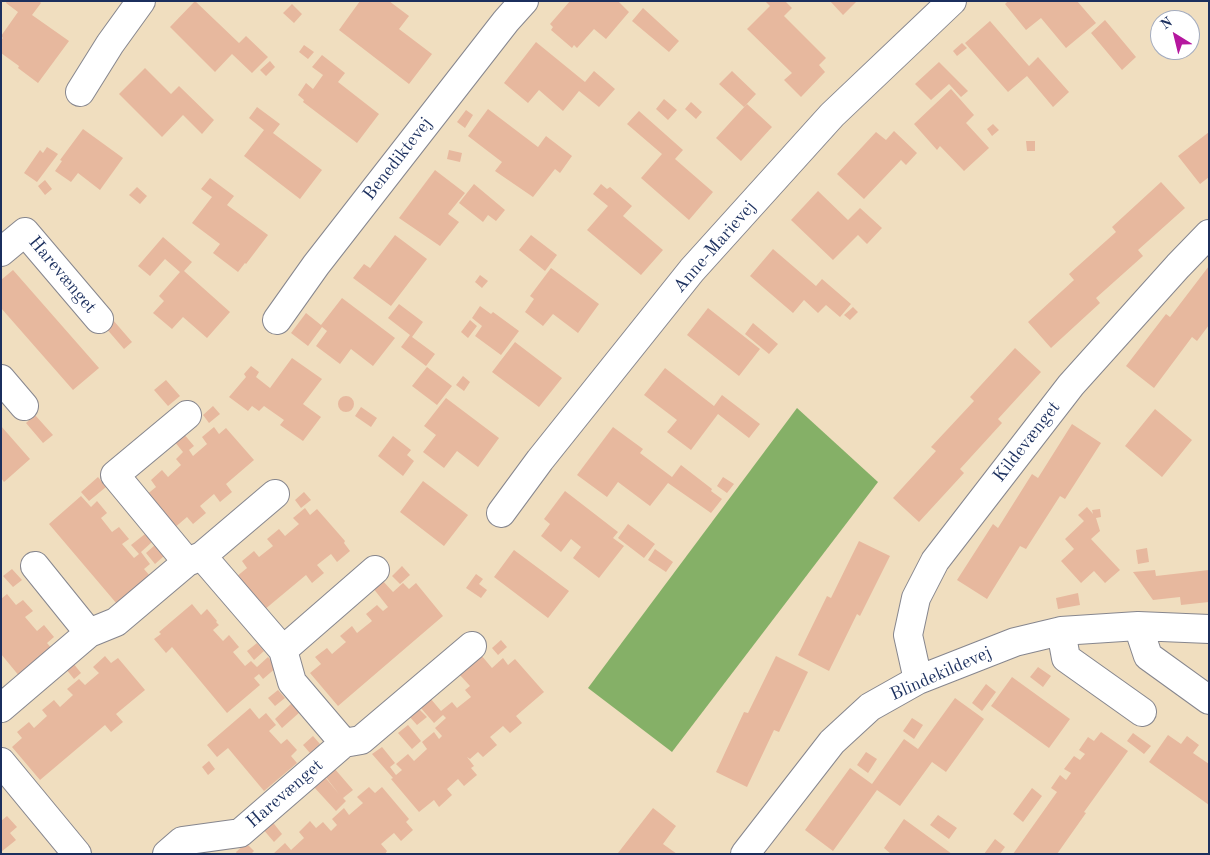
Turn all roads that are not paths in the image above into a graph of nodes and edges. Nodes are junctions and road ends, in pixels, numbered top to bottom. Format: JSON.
{"nodes":[{"id":1,"x":142,"y":1,"type":"edge"},
{"id":2,"x":524,"y":1,"type":"edge"},
{"id":3,"x":952,"y":1,"type":"edge"},
{"id":4,"x":80,"y":92,"type":"dead end"},
{"id":5,"x":1209,"y":234,"type":"edge"},
{"id":6,"x":1,"y":252,"type":"edge"},
{"id":7,"x":99,"y":319,"type":"dead end"},
{"id":8,"x":277,"y":320,"type":"dead end"},
{"id":9,"x":1,"y":379,"type":"edge"},
{"id":10,"x":24,"y":406,"type":"dead end"},
{"id":11,"x":187,"y":415,"type":"dead end"},
{"id":12,"x":276,"y":494,"type":"dead end"},
{"id":13,"x":502,"y":514,"type":"dead end"},
{"id":14,"x":195,"y":559,"type":"junction"},
{"id":15,"x":35,"y":566,"type":"dead end"},
{"id":16,"x":375,"y":570,"type":"dead end"},
{"id":17,"x":1138,"y":626,"type":"junction"},
{"id":18,"x":1209,"y":629,"type":"edge"},
{"id":19,"x":1060,"y":631,"type":"junction"},
{"id":20,"x":89,"y":633,"type":"junction"},
{"id":21,"x":472,"y":646,"type":"dead end"},
{"id":22,"x":283,"y":650,"type":"junction"},
{"id":23,"x":918,"y":680,"type":"junction"},
{"id":24,"x":1209,"y":700,"type":"edge"},
{"id":25,"x":1,"y":708,"type":"edge"},
{"id":26,"x":1142,"y":712,"type":"dead end"},
{"id":27,"x":344,"y":743,"type":"junction"},
{"id":28,"x":1,"y":762,"type":"edge"},
{"id":29,"x":749,"y":852,"type":"edge"},
{"id":30,"x":77,"y":854,"type":"edge"},
{"id":31,"x":167,"y":854,"type":"edge"}],
"edges":[{"from":1,"to":4,"type":"street"},
{"from":2,"to":8,"type":"street","name":"Benediktevej"},
{"from":3,"to":13,"type":"street","name":"Anne-Marievej"},
{"from":5,"to":23,"type":"street","name":"Kildevænget"},
{"from":6,"to":7,"type":"street","name":"Harevænget"},
{"from":9,"to":10,"type":"street"},
{"from":11,"to":14,"type":"street"},
{"from":12,"to":14,"type":"street"},
{"from":14,"to":20,"type":"street"},
{"from":14,"to":22,"type":"street"},
{"from":15,"to":20,"type":"street"},
{"from":16,"to":22,"type":"street"},
{"from":17,"to":18,"type":"street","name":"Blindekildevej"},
{"from":17,"to":19,"type":"street","name":"Blindekildevej"},
{"from":17,"to":24,"type":"street"},
{"from":19,"to":23,"type":"street","name":"Blindekildevej"},
{"from":19,"to":26,"type":"street"},
{"from":20,"to":25,"type":"street"},
{"from":21,"to":27,"type":"street","name":"Harevænget"},
{"from":22,"to":27,"type":"street"},
{"from":23,"to":29,"type":"street","name":"Blindekildevej"},
{"from":27,"to":31,"type":"street","name":"Harevænget"},
{"from":28,"to":30,"type":"street"}]}
